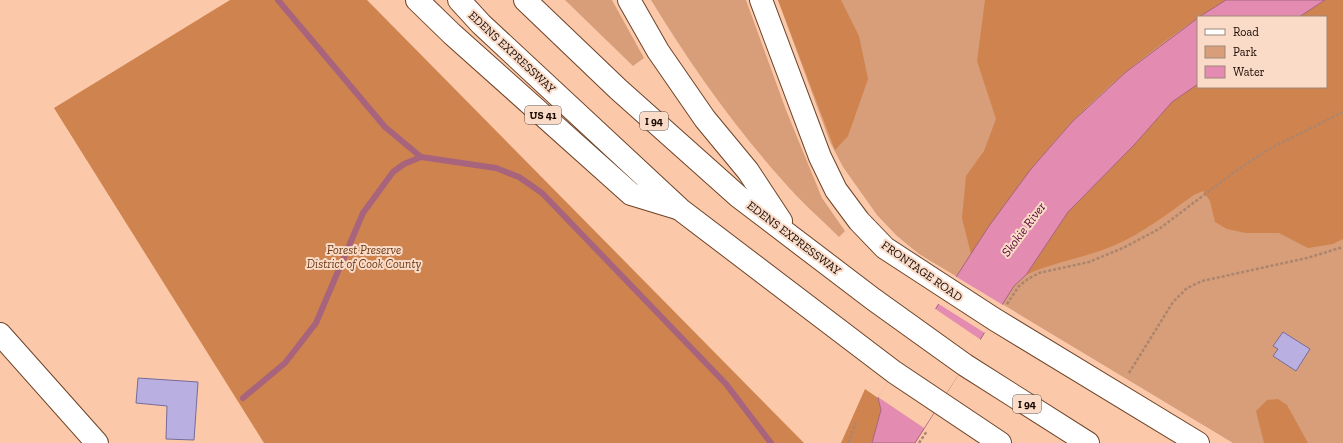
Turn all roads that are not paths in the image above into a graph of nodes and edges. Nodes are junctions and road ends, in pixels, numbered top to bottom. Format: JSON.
{"nodes":[{"id":1,"x":417,"y":0,"type":"edge"},
{"id":2,"x":459,"y":0,"type":"edge"},
{"id":3,"x":525,"y":0,"type":"edge"},
{"id":4,"x":629,"y":0,"type":"edge"},
{"id":5,"x":761,"y":0,"type":"edge"},
{"id":6,"x":681,"y":210,"type":"junction"},
{"id":7,"x":789,"y":234,"type":"junction"},
{"id":8,"x":0,"y":334,"type":"edge"},
{"id":9,"x":97,"y":443,"type":"edge"},
{"id":10,"x":1000,"y":443,"type":"edge"},
{"id":11,"x":1088,"y":443,"type":"edge"},
{"id":12,"x":1198,"y":443,"type":"edge"}],
"edges":[{"from":1,"to":6,"type":"main road","number":"US 41"},
{"from":2,"to":6,"type":"main road","name":"EDENS EXPRESSWAY"},
{"from":3,"to":7,"type":"main road","name":"EDENS EXPRESSWAY","number":"I 94"},
{"from":4,"to":7,"type":"main road"},
{"from":5,"to":12,"type":"main road","name":"FRONTAGE ROAD"},
{"from":6,"to":10,"type":"main road","name":"EDENS EXPRESSWAY"},
{"from":7,"to":11,"type":"main road","name":"EDENS EXPRESSWAY","number":"I 94"},
{"from":8,"to":9,"type":"main road"}]}
